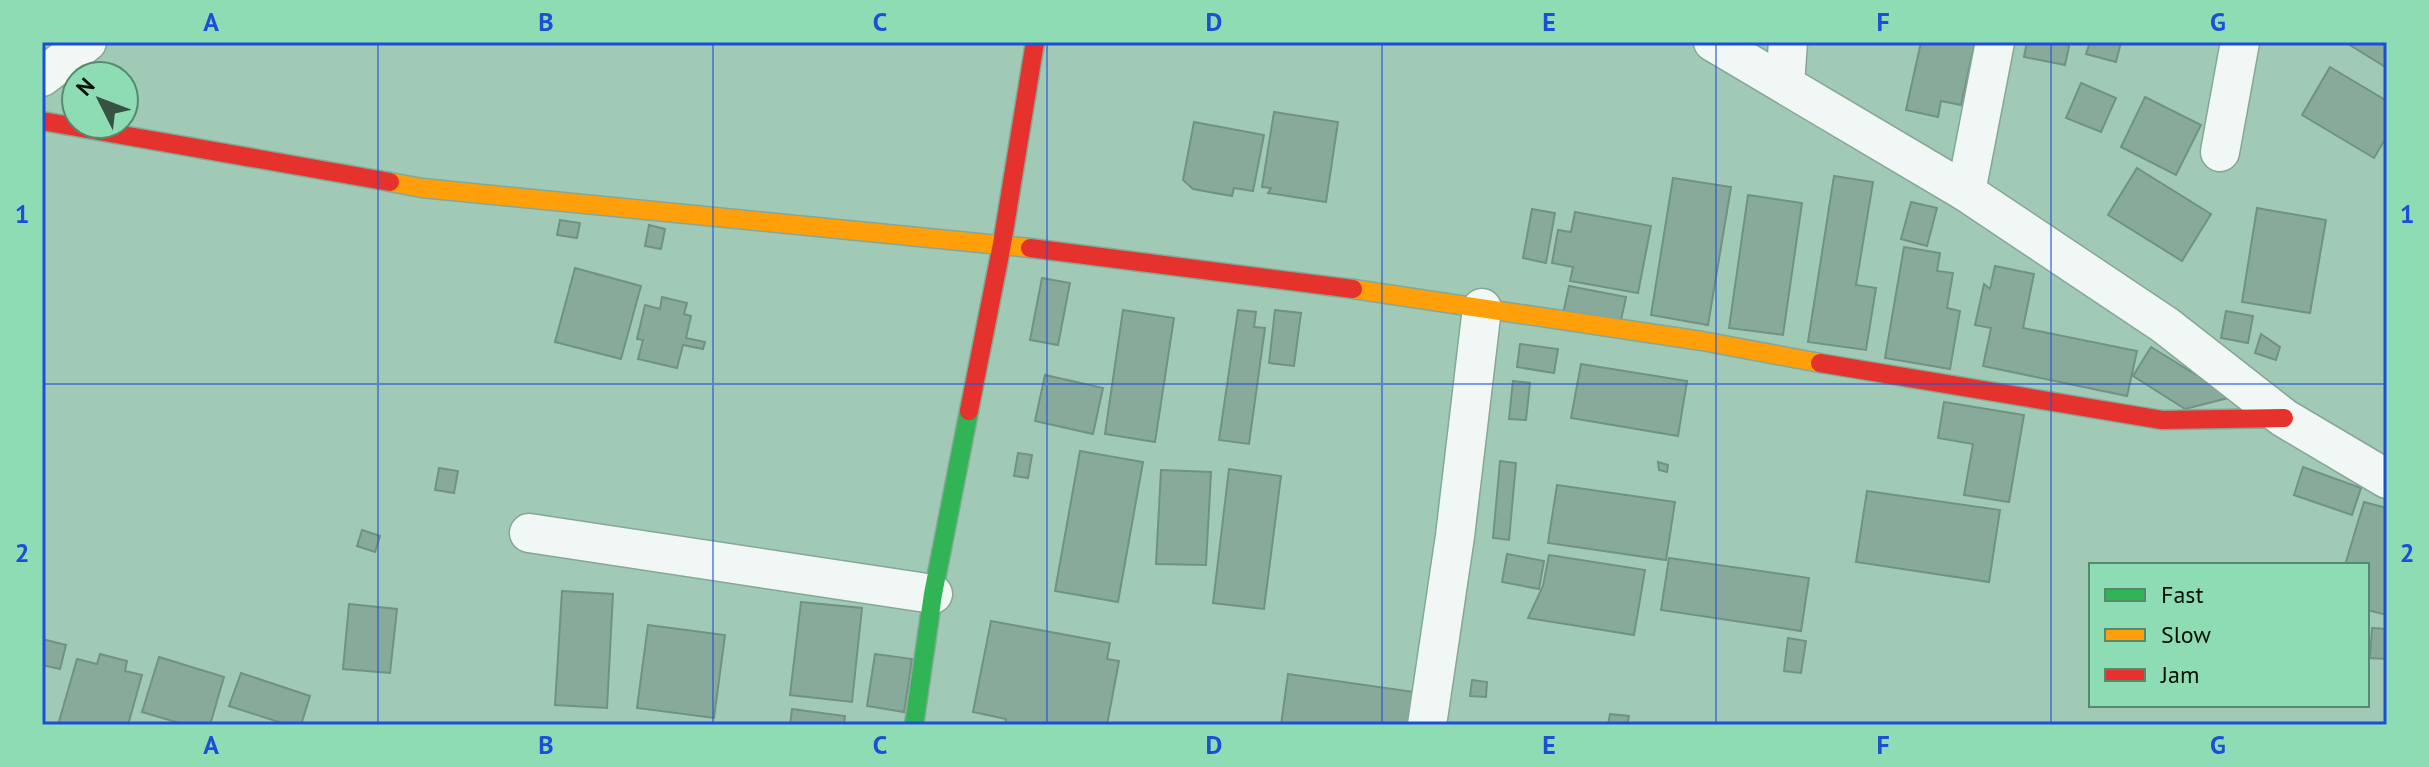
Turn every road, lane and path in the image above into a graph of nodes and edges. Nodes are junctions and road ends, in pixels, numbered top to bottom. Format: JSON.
{"nodes":[{"id":1,"x":87,"y":42,"type":"edge"},
{"id":2,"x":1035,"y":42,"type":"edge"},
{"id":3,"x":1713,"y":42,"type":"edge"},
{"id":4,"x":1788,"y":42,"type":"edge"},
{"id":5,"x":1995,"y":42,"type":"edge"},
{"id":6,"x":2240,"y":42,"type":"edge"},
{"id":7,"x":42,"y":77,"type":"edge"},
{"id":8,"x":1785,"y":84,"type":"junction"},
{"id":9,"x":42,"y":121,"type":"edge"},
{"id":10,"x":2220,"y":152,"type":"dead end"},
{"id":11,"x":1966,"y":192,"type":"junction"},
{"id":12,"x":1002,"y":244,"type":"junction"},
{"id":13,"x":1482,"y":308,"type":"junction"},
{"id":14,"x":2284,"y":418,"type":"junction"},
{"id":15,"x":2387,"y":479,"type":"edge"},
{"id":16,"x":529,"y":533,"type":"dead end"},
{"id":17,"x":933,"y":594,"type":"junction"},
{"id":18,"x":914,"y":725,"type":"edge"},
{"id":19,"x":1427,"y":725,"type":"edge"}],
"edges":[{"from":1,"to":7,"type":"street"},
{"from":2,"to":12,"type":"street"},
{"from":3,"to":8,"type":"street"},
{"from":4,"to":8,"type":"street"},
{"from":5,"to":11,"type":"street"},
{"from":6,"to":10,"type":"street"},
{"from":8,"to":11,"type":"street"},
{"from":9,"to":12,"type":"street"},
{"from":11,"to":14,"type":"street"},
{"from":12,"to":13,"type":"street"},
{"from":12,"to":17,"type":"street"},
{"from":13,"to":14,"type":"street"},
{"from":13,"to":19,"type":"street"},
{"from":14,"to":15,"type":"street"},
{"from":16,"to":17,"type":"street"},
{"from":17,"to":18,"type":"street"}]}
